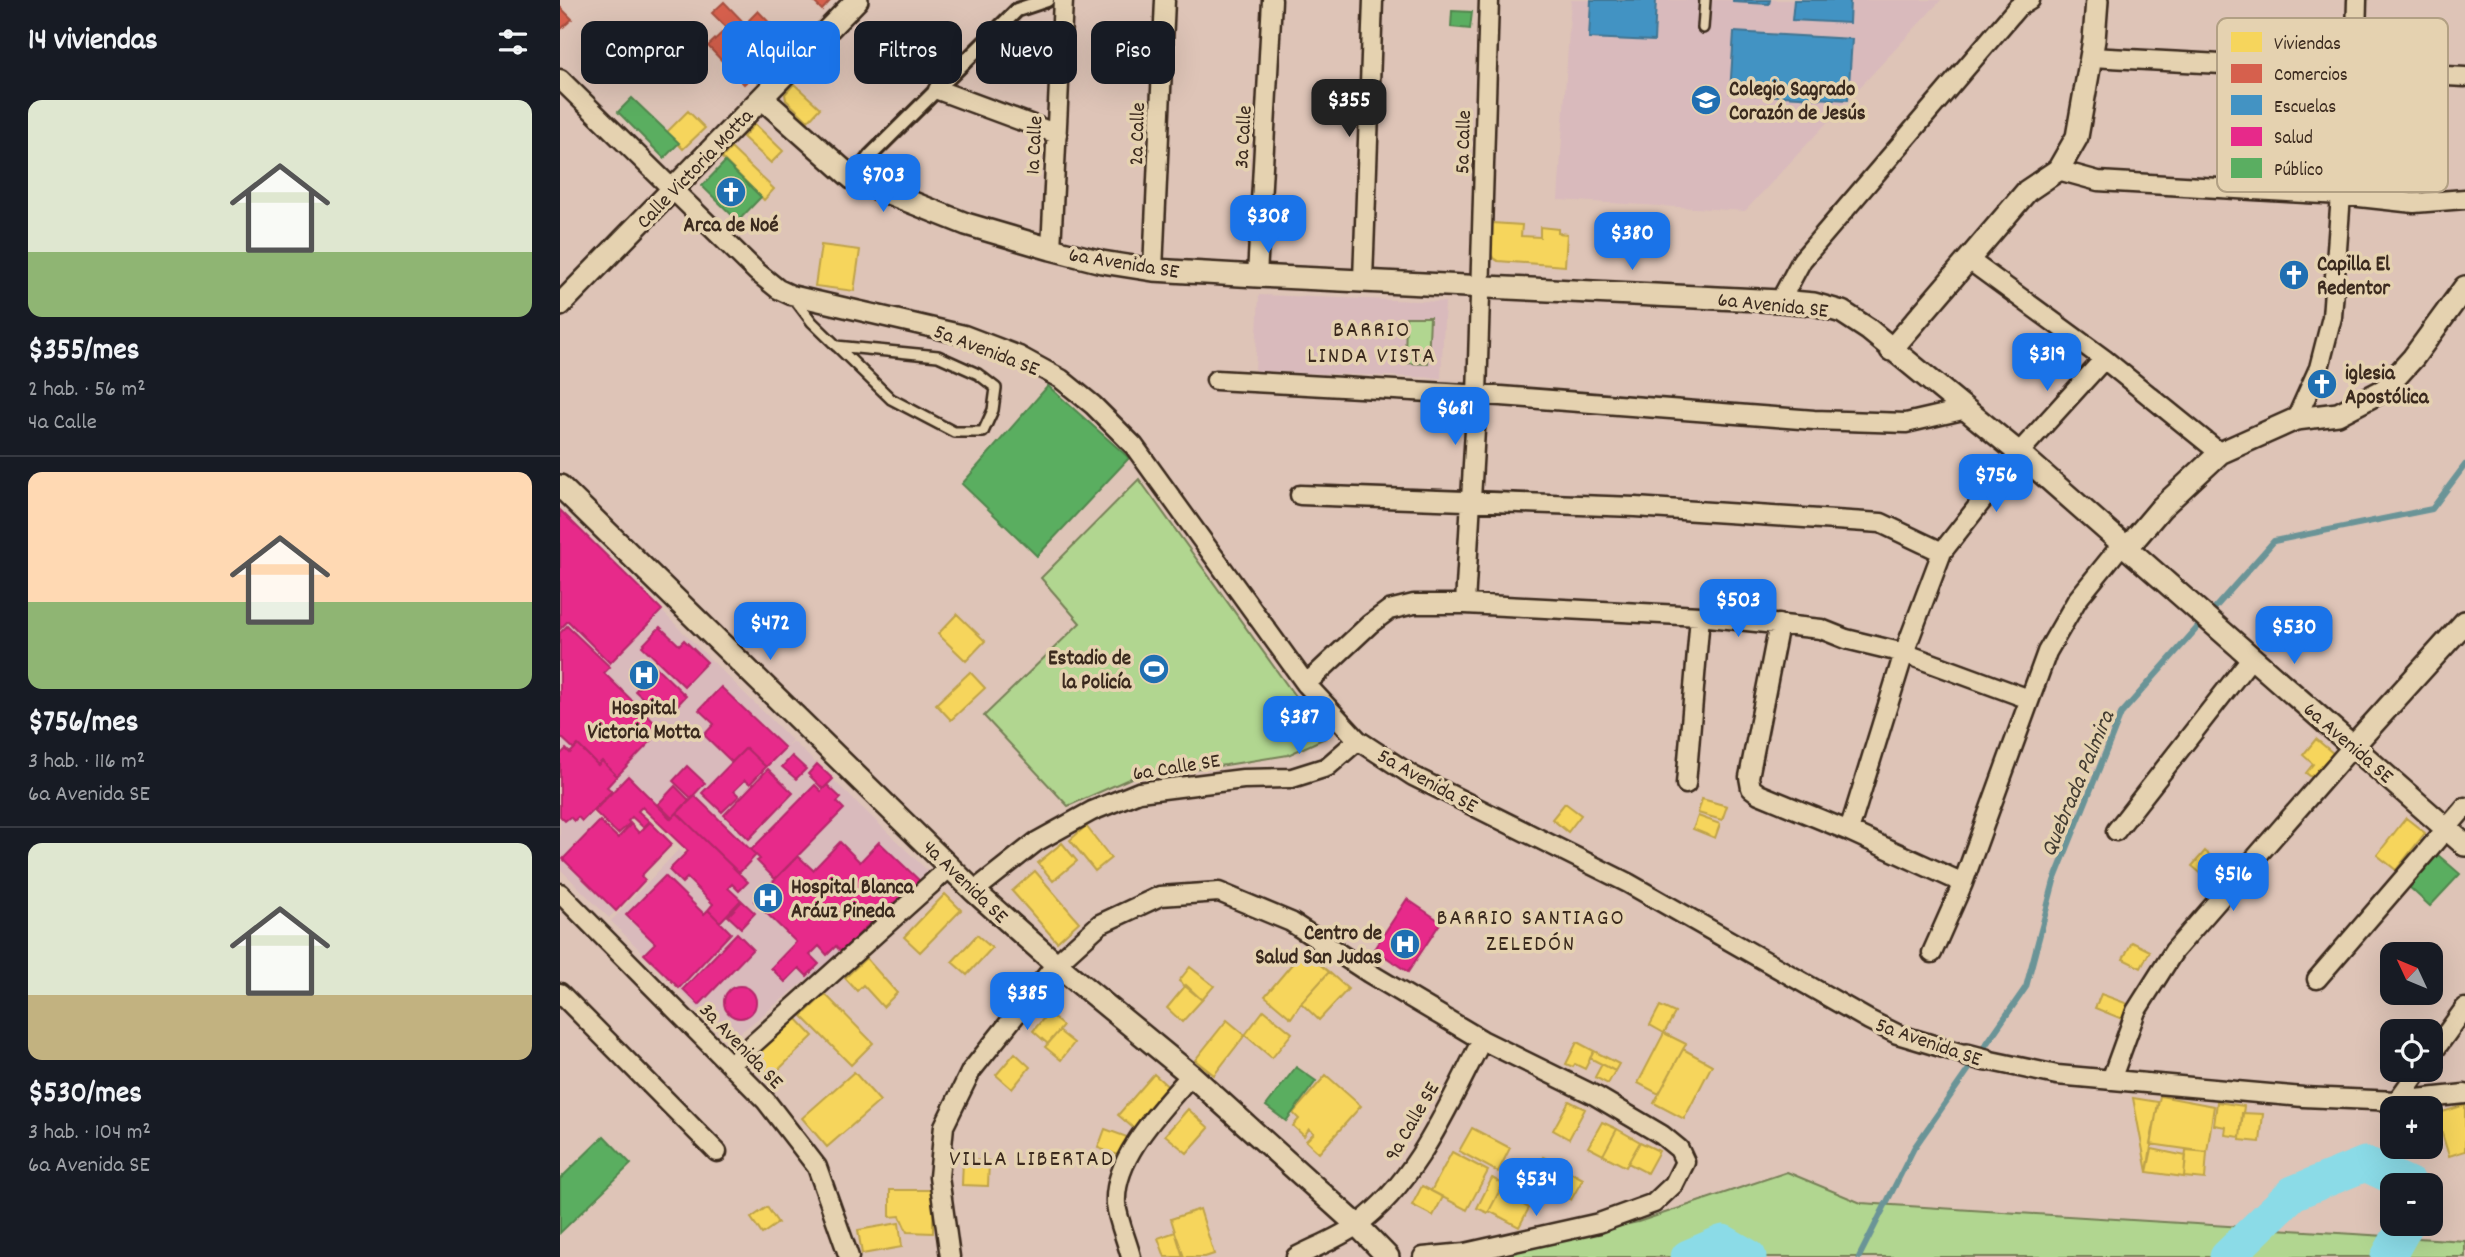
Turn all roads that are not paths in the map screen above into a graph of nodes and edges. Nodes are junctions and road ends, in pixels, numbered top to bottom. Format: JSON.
{"nodes":[{"id":1,"x":857,"y":0,"type":"edge"},
{"id":2,"x":1047,"y":0,"type":"edge"},
{"id":3,"x":1063,"y":0,"type":"edge"},
{"id":4,"x":1165,"y":0,"type":"edge"},
{"id":5,"x":1272,"y":0,"type":"edge"},
{"id":6,"x":1373,"y":0,"type":"edge"},
{"id":7,"x":1489,"y":0,"type":"edge"},
{"id":8,"x":1705,"y":0,"type":"edge"},
{"id":9,"x":2031,"y":0,"type":"edge"},
{"id":10,"x":2097,"y":0,"type":"edge"},
{"id":11,"x":2357,"y":0,"type":"edge"},
{"id":12,"x":2356,"y":18,"type":"edge"},
{"id":13,"x":1703,"y":28,"type":"dead end"},
{"id":14,"x":2091,"y":57,"type":"junction"},
{"id":15,"x":2217,"y":64,"type":"edge"},
{"id":16,"x":560,"y":79,"type":"edge"},
{"id":17,"x":938,"y":90,"type":"junction"},
{"id":18,"x":762,"y":98,"type":"junction"},
{"id":19,"x":1057,"y":134,"type":"junction"},
{"id":20,"x":2058,"y":170,"type":"junction"},
{"id":21,"x":853,"y":179,"type":"junction"},
{"id":22,"x":2217,"y":188,"type":"edge"},
{"id":23,"x":673,"y":189,"type":"junction"},
{"id":24,"x":2289,"y":192,"type":"edge"},
{"id":25,"x":2341,"y":192,"type":"edge"},
{"id":26,"x":2341,"y":195,"type":"junction"},
{"id":27,"x":2465,"y":199,"type":"edge"},
{"id":28,"x":1051,"y":249,"type":"junction"},
{"id":29,"x":1969,"y":260,"type":"junction"},
{"id":30,"x":1153,"y":270,"type":"junction"},
{"id":31,"x":1257,"y":276,"type":"junction"},
{"id":32,"x":1363,"y":280,"type":"junction"},
{"id":33,"x":1481,"y":285,"type":"junction"},
{"id":34,"x":2465,"y":287,"type":"edge"},
{"id":35,"x":791,"y":295,"type":"junction"},
{"id":36,"x":1780,"y":301,"type":"junction"},
{"id":37,"x":560,"y":305,"type":"edge"},
{"id":38,"x":836,"y":346,"type":"junction"},
{"id":39,"x":1891,"y":350,"type":"junction"},
{"id":40,"x":2104,"y":359,"type":"junction"},
{"id":41,"x":1216,"y":380,"type":"dead end"},
{"id":42,"x":1477,"y":395,"type":"junction"},
{"id":43,"x":1967,"y":409,"type":"junction"},
{"id":44,"x":2296,"y":419,"type":"junction"},
{"id":45,"x":2019,"y":453,"type":"junction"},
{"id":46,"x":2220,"y":453,"type":"junction"},
{"id":47,"x":560,"y":486,"type":"edge"},
{"id":48,"x":1300,"y":495,"type":"dead end"},
{"id":49,"x":1471,"y":502,"type":"junction"},
{"id":50,"x":2125,"y":545,"type":"junction"},
{"id":51,"x":1942,"y":552,"type":"junction"},
{"id":52,"x":1465,"y":604,"type":"junction"},
{"id":53,"x":1700,"y":616,"type":"junction"},
{"id":54,"x":2465,"y":622,"type":"edge"},
{"id":55,"x":1779,"y":624,"type":"junction"},
{"id":56,"x":1904,"y":653,"type":"junction"},
{"id":57,"x":2252,"y":657,"type":"junction"},
{"id":58,"x":1306,"y":684,"type":"junction"},
{"id":59,"x":2029,"y":699,"type":"junction"},
{"id":60,"x":1358,"y":740,"type":"junction"},
{"id":61,"x":2353,"y":746,"type":"junction"},
{"id":62,"x":1686,"y":784,"type":"dead end"},
{"id":63,"x":2465,"y":807,"type":"edge"},
{"id":64,"x":2446,"y":828,"type":"junction"},
{"id":65,"x":1849,"y":831,"type":"junction"},
{"id":66,"x":2116,"y":831,"type":"dead end"},
{"id":67,"x":2465,"y":845,"type":"edge"},
{"id":68,"x":950,"y":867,"type":"junction"},
{"id":69,"x":1963,"y":883,"type":"junction"},
{"id":70,"x":974,"y":891,"type":"junction"},
{"id":71,"x":560,"y":893,"type":"edge"},
{"id":72,"x":1932,"y":953,"type":"dead end"},
{"id":73,"x":1056,"y":964,"type":"junction"},
{"id":74,"x":2317,"y":979,"type":"dead end"},
{"id":75,"x":560,"y":993,"type":"edge"},
{"id":76,"x":2465,"y":1008,"type":"edge"},
{"id":77,"x":2443,"y":1038,"type":"edge"},
{"id":78,"x":1482,"y":1040,"type":"junction"},
{"id":79,"x":731,"y":1064,"type":"junction"},
{"id":80,"x":1191,"y":1075,"type":"junction"},
{"id":81,"x":2111,"y":1080,"type":"junction"},
{"id":82,"x":2465,"y":1094,"type":"edge"},
{"id":83,"x":2443,"y":1096,"type":"edge"},
{"id":84,"x":2380,"y":1100,"type":"edge"},
{"id":85,"x":717,"y":1152,"type":"dead end"},
{"id":86,"x":1357,"y":1225,"type":"junction"},
{"id":87,"x":849,"y":1257,"type":"edge"},
{"id":88,"x":950,"y":1257,"type":"edge"},
{"id":89,"x":1131,"y":1257,"type":"edge"},
{"id":90,"x":1296,"y":1257,"type":"edge"},
{"id":91,"x":1388,"y":1257,"type":"edge"},
{"id":92,"x":1423,"y":1257,"type":"edge"}],
"edges":[{"from":1,"to":18,"type":"street","name":"Calle Victoria Motta"},
{"from":2,"to":17,"type":"street"},
{"from":3,"to":19,"type":"street","name":"1a Calle"},
{"from":4,"to":30,"type":"street","name":"2a Calle"},
{"from":5,"to":31,"type":"street","name":"3a Calle"},
{"from":6,"to":32,"type":"street"},
{"from":7,"to":33,"type":"street","name":"5a Calle"},
{"from":8,"to":13,"type":"lane"},
{"from":9,"to":36,"type":"street"},
{"from":10,"to":14,"type":"street"},
{"from":11,"to":12,"type":"street"},
{"from":14,"to":15,"type":"street"},
{"from":14,"to":20,"type":"street"},
{"from":16,"to":23,"type":"street","name":"5a Avenida SE"},
{"from":17,"to":19,"type":"street"},
{"from":17,"to":21,"type":"street"},
{"from":18,"to":21,"type":"street","name":"6a Avenida SE"},
{"from":18,"to":23,"type":"street","name":"Calle Victoria Motta"},
{"from":19,"to":28,"type":"street","name":"1a Calle"},
{"from":20,"to":22,"type":"street"},
{"from":20,"to":29,"type":"street"},
{"from":21,"to":28,"type":"street","name":"6a Avenida SE"},
{"from":23,"to":35,"type":"street","name":"5a Avenida SE"},
{"from":23,"to":37,"type":"street","name":"Calle Victoria Motta"},
{"from":24,"to":26,"type":"street"},
{"from":25,"to":26,"type":"street"},
{"from":26,"to":27,"type":"street"},
{"from":26,"to":44,"type":"street"},
{"from":28,"to":30,"type":"street","name":"6a Avenida SE"},
{"from":29,"to":39,"type":"street"},
{"from":29,"to":40,"type":"street"},
{"from":30,"to":31,"type":"street","name":"6a Avenida SE"},
{"from":31,"to":32,"type":"street","name":"6a Avenida SE"},
{"from":32,"to":33,"type":"street","name":"6a Avenida SE"},
{"from":33,"to":36,"type":"street","name":"6a Avenida SE"},
{"from":33,"to":42,"type":"street","name":"5a Calle"},
{"from":34,"to":44,"type":"street"},
{"from":35,"to":38,"type":"lane"},
{"from":35,"to":58,"type":"street","name":"5a Avenida SE"},
{"from":36,"to":39,"type":"street","name":"6a Avenida SE"},
{"from":38,"to":38,"type":"lane"},
{"from":39,"to":43,"type":"street","name":"6a Avenida SE"},
{"from":40,"to":45,"type":"street"},
{"from":40,"to":46,"type":"street"},
{"from":41,"to":42,"type":"street"},
{"from":42,"to":43,"type":"street"},
{"from":42,"to":49,"type":"street","name":"5a Calle"},
{"from":43,"to":45,"type":"street","name":"6a Avenida SE"},
{"from":44,"to":46,"type":"street"},
{"from":45,"to":50,"type":"street","name":"6a Avenida SE"},
{"from":45,"to":51,"type":"street"},
{"from":46,"to":50,"type":"street"},
{"from":47,"to":68,"type":"street","name":"4a Avenida SE"},
{"from":48,"to":49,"type":"street"},
{"from":49,"to":51,"type":"street"},
{"from":49,"to":52,"type":"street","name":"5a Calle"},
{"from":50,"to":57,"type":"street","name":"6a Avenida SE"},
{"from":50,"to":59,"type":"street"},
{"from":51,"to":56,"type":"street"},
{"from":52,"to":53,"type":"street"},
{"from":52,"to":58,"type":"street"},
{"from":53,"to":55,"type":"street"},
{"from":53,"to":62,"type":"street"},
{"from":54,"to":61,"type":"street"},
{"from":55,"to":56,"type":"street"},
{"from":55,"to":65,"type":"street"},
{"from":56,"to":59,"type":"street"},
{"from":56,"to":65,"type":"street"},
{"from":57,"to":61,"type":"street","name":"6a Avenida SE"},
{"from":57,"to":66,"type":"street"},
{"from":58,"to":60,"type":"street","name":"5a Avenida SE"},
{"from":59,"to":69,"type":"street"},
{"from":60,"to":70,"type":"street","name":"6a Calle SE"},
{"from":60,"to":81,"type":"street","name":"5a Avenida SE"},
{"from":61,"to":64,"type":"street","name":"6a Avenida SE"},
{"from":61,"to":81,"type":"street"},
{"from":63,"to":64,"type":"street"},
{"from":64,"to":67,"type":"street","name":"6a Avenida SE"},
{"from":64,"to":74,"type":"street"},
{"from":65,"to":69,"type":"street"},
{"from":68,"to":70,"type":"street","name":"4a Avenida SE"},
{"from":68,"to":79,"type":"street"},
{"from":69,"to":72,"type":"street"},
{"from":70,"to":73,"type":"street","name":"4a Avenida SE"},
{"from":71,"to":79,"type":"street","name":"3a Avenida SE"},
{"from":73,"to":78,"type":"street"},
{"from":73,"to":80,"type":"street","name":"4a Avenida SE"},
{"from":73,"to":88,"type":"street"},
{"from":75,"to":85,"type":"street"},
{"from":76,"to":77,"type":"street"},
{"from":78,"to":86,"type":"street","name":"9a Calle SE"},
{"from":78,"to":92,"type":"street"},
{"from":79,"to":87,"type":"street","name":"3a Avenida SE"},
{"from":80,"to":86,"type":"street","name":"4a Avenida SE"},
{"from":80,"to":89,"type":"street"},
{"from":81,"to":84,"type":"street","name":"5a Avenida SE"},
{"from":82,"to":83,"type":"street","name":"5a Avenida SE"},
{"from":86,"to":90,"type":"street","name":"9a Calle SE"},
{"from":86,"to":91,"type":"street","name":"4a Avenida SE"}]}
